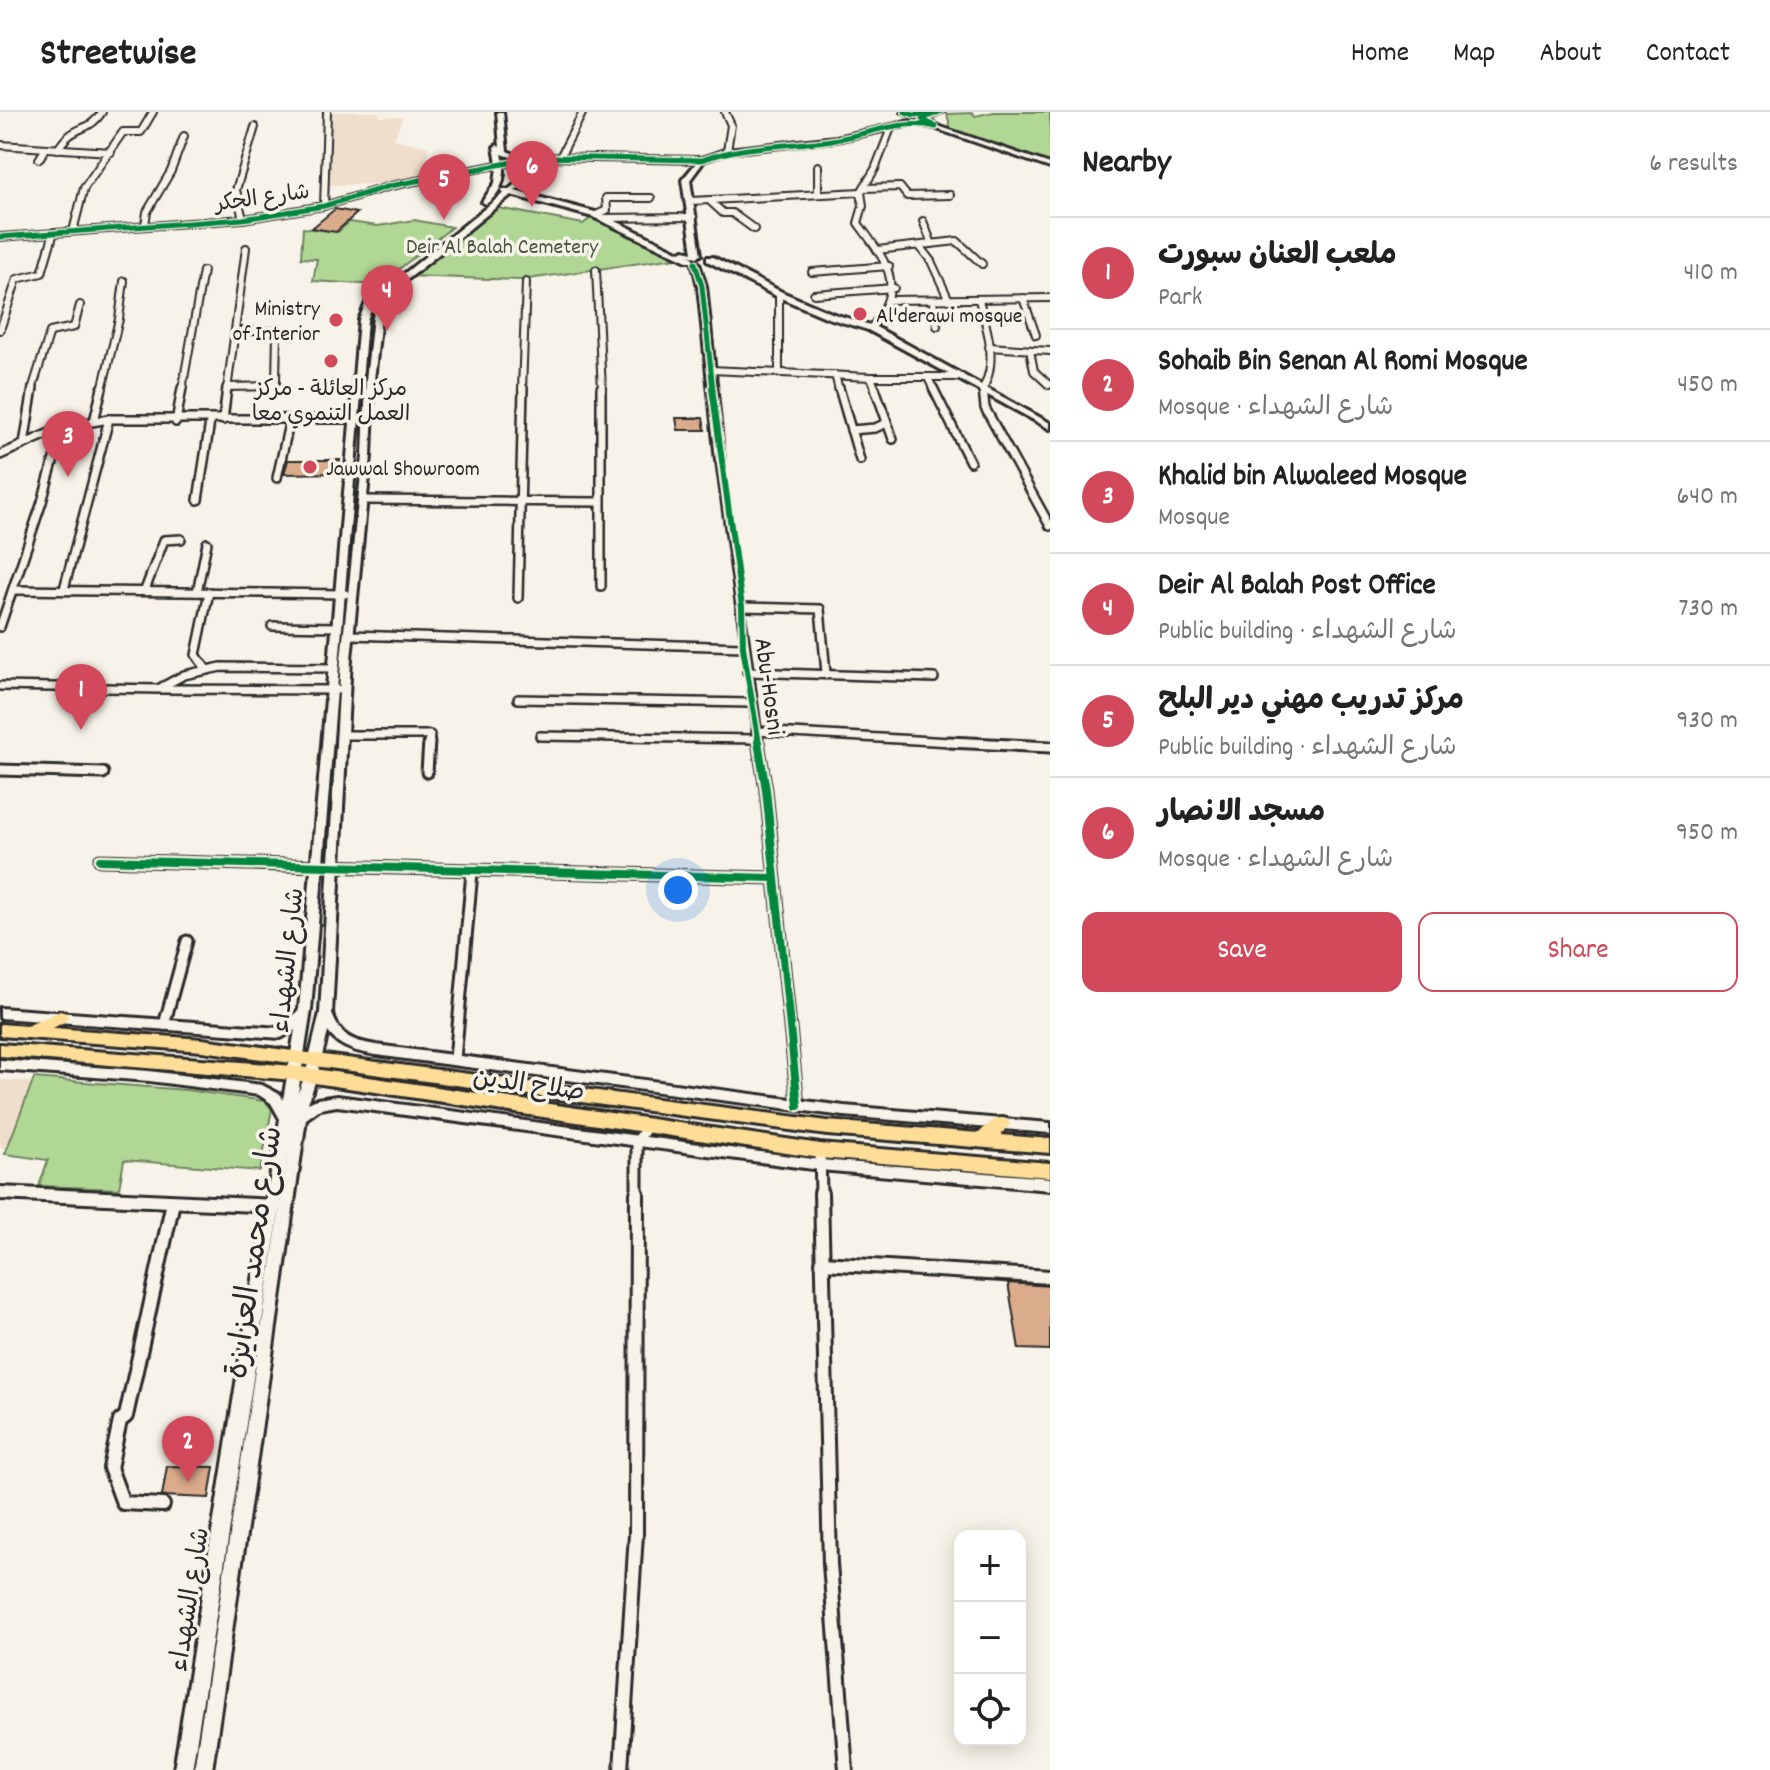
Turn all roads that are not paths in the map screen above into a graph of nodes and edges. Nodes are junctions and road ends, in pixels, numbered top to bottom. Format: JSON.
{"nodes":[{"id":1,"x":102,"y":112,"type":"edge"},
{"id":2,"x":153,"y":112,"type":"edge"},
{"id":3,"x":327,"y":112,"type":"edge"},
{"id":4,"x":497,"y":112,"type":"edge"},
{"id":5,"x":583,"y":112,"type":"edge"},
{"id":6,"x":725,"y":112,"type":"edge"},
{"id":7,"x":898,"y":112,"type":"edge"},
{"id":8,"x":940,"y":112,"type":"edge"},
{"id":9,"x":955,"y":112,"type":"edge"},
{"id":10,"x":905,"y":115,"type":"edge"},
{"id":11,"x":917,"y":119,"type":"junction"},
{"id":12,"x":255,"y":127,"type":"dead end"},
{"id":13,"x":894,"y":127,"type":"junction"},
{"id":14,"x":184,"y":136,"type":"dead end"},
{"id":15,"x":0,"y":145,"type":"edge"},
{"id":16,"x":46,"y":148,"type":"junction"},
{"id":17,"x":58,"y":149,"type":"junction"},
{"id":18,"x":727,"y":151,"type":"junction"},
{"id":19,"x":111,"y":152,"type":"junction"},
{"id":20,"x":560,"y":157,"type":"junction"},
{"id":21,"x":39,"y":159,"type":"dead end"},
{"id":22,"x":524,"y":160,"type":"junction"},
{"id":23,"x":702,"y":160,"type":"junction"},
{"id":24,"x":818,"y":166,"type":"dead end"},
{"id":25,"x":1050,"y":166,"type":"edge"},
{"id":26,"x":502,"y":175,"type":"junction"},
{"id":27,"x":863,"y":190,"type":"junction"},
{"id":28,"x":818,"y":194,"type":"junction"},
{"id":29,"x":950,"y":195,"type":"dead end"},
{"id":30,"x":651,"y":198,"type":"dead end"},
{"id":31,"x":691,"y":201,"type":"junction"},
{"id":32,"x":710,"y":201,"type":"junction"},
{"id":33,"x":324,"y":206,"type":"junction"},
{"id":34,"x":599,"y":216,"type":"junction"},
{"id":35,"x":693,"y":217,"type":"junction"},
{"id":36,"x":243,"y":219,"type":"junction"},
{"id":37,"x":923,"y":221,"type":"dead end"},
{"id":38,"x":145,"y":225,"type":"junction"},
{"id":39,"x":754,"y":229,"type":"dead end"},
{"id":40,"x":73,"y":231,"type":"junction"},
{"id":41,"x":54,"y":232,"type":"junction"},
{"id":42,"x":0,"y":237,"type":"edge"},
{"id":43,"x":932,"y":244,"type":"junction"},
{"id":44,"x":920,"y":247,"type":"junction"},
{"id":45,"x":246,"y":248,"type":"dead end"},
{"id":46,"x":877,"y":250,"type":"junction"},
{"id":47,"x":700,"y":259,"type":"junction"},
{"id":48,"x":982,"y":264,"type":"dead end"},
{"id":49,"x":889,"y":266,"type":"junction"},
{"id":50,"x":596,"y":270,"type":"dead end"},
{"id":51,"x":203,"y":271,"type":"dead end"},
{"id":52,"x":812,"y":272,"type":"dead end"},
{"id":53,"x":124,"y":281,"type":"dead end"},
{"id":54,"x":526,"y":282,"type":"dead end"},
{"id":55,"x":894,"y":288,"type":"junction"},
{"id":56,"x":779,"y":294,"type":"junction"},
{"id":57,"x":814,"y":294,"type":"dead end"},
{"id":58,"x":1023,"y":298,"type":"junction"},
{"id":59,"x":1050,"y":298,"type":"edge"},
{"id":60,"x":890,"y":300,"type":"junction"},
{"id":61,"x":933,"y":300,"type":"junction"},
{"id":62,"x":949,"y":300,"type":"junction"},
{"id":63,"x":979,"y":300,"type":"junction"},
{"id":64,"x":80,"y":305,"type":"dead end"},
{"id":65,"x":937,"y":326,"type":"dead end"},
{"id":66,"x":871,"y":328,"type":"junction"},
{"id":67,"x":0,"y":330,"type":"edge"},
{"id":68,"x":235,"y":331,"type":"junction"},
{"id":69,"x":1036,"y":335,"type":"dead end"},
{"id":70,"x":989,"y":347,"type":"junction"},
{"id":71,"x":1030,"y":350,"type":"junction"},
{"id":72,"x":1050,"y":351,"type":"edge"},
{"id":73,"x":710,"y":370,"type":"junction"},
{"id":74,"x":779,"y":371,"type":"junction"},
{"id":75,"x":835,"y":375,"type":"junction"},
{"id":76,"x":871,"y":377,"type":"junction"},
{"id":77,"x":961,"y":377,"type":"junction"},
{"id":78,"x":928,"y":378,"type":"junction"},
{"id":79,"x":1049,"y":385,"type":"edge"},
{"id":80,"x":227,"y":387,"type":"junction"},
{"id":81,"x":982,"y":390,"type":"junction"},
{"id":82,"x":109,"y":419,"type":"junction"},
{"id":83,"x":290,"y":419,"type":"junction"},
{"id":84,"x":354,"y":419,"type":"junction"},
{"id":85,"x":367,"y":419,"type":"junction"},
{"id":86,"x":223,"y":420,"type":"junction"},
{"id":87,"x":94,"y":421,"type":"junction"},
{"id":88,"x":176,"y":422,"type":"junction"},
{"id":89,"x":210,"y":422,"type":"junction"},
{"id":90,"x":887,"y":423,"type":"junction"},
{"id":91,"x":1050,"y":426,"type":"edge"},
{"id":92,"x":63,"y":427,"type":"junction"},
{"id":93,"x":851,"y":430,"type":"junction"},
{"id":94,"x":893,"y":439,"type":"dead end"},
{"id":95,"x":24,"y":444,"type":"junction"},
{"id":96,"x":0,"y":455,"type":"edge"},
{"id":97,"x":860,"y":460,"type":"dead end"},
{"id":98,"x":720,"y":461,"type":"joint"},
{"id":99,"x":970,"y":462,"type":"dead end"},
{"id":100,"x":277,"y":478,"type":"dead end"},
{"id":101,"x":198,"y":500,"type":"dead end"},
{"id":102,"x":362,"y":500,"type":"junction"},
{"id":103,"x":519,"y":502,"type":"junction"},
{"id":104,"x":600,"y":502,"type":"junction"},
{"id":105,"x":1050,"y":526,"type":"edge"},
{"id":106,"x":181,"y":539,"type":"dead end"},
{"id":107,"x":207,"y":543,"type":"dead end"},
{"id":108,"x":601,"y":586,"type":"dead end"},
{"id":109,"x":64,"y":589,"type":"junction"},
{"id":110,"x":13,"y":590,"type":"junction"},
{"id":111,"x":145,"y":590,"type":"junction"},
{"id":112,"x":197,"y":592,"type":"junction"},
{"id":113,"x":209,"y":592,"type":"junction"},
{"id":114,"x":347,"y":594,"type":"junction"},
{"id":115,"x":518,"y":598,"type":"dead end"},
{"id":116,"x":742,"y":607,"type":"junction"},
{"id":117,"x":272,"y":626,"type":"dead end"},
{"id":118,"x":0,"y":627,"type":"edge"},
{"id":119,"x":344,"y":631,"type":"junction"},
{"id":120,"x":743,"y":647,"type":"junction"},
{"id":121,"x":334,"y":668,"type":"junction"},
{"id":122,"x":207,"y":670,"type":"junction"},
{"id":123,"x":747,"y":672,"type":"junction"},
{"id":124,"x":826,"y":673,"type":"junction"},
{"id":125,"x":934,"y":678,"type":"dead end"},
{"id":126,"x":0,"y":686,"type":"edge"},
{"id":127,"x":158,"y":689,"type":"junction"},
{"id":128,"x":338,"y":690,"type":"junction"},
{"id":129,"x":518,"y":699,"type":"dead end"},
{"id":130,"x":752,"y":703,"type":"junction"},
{"id":131,"x":342,"y":735,"type":"junction"},
{"id":132,"x":757,"y":735,"type":"junction"},
{"id":133,"x":540,"y":736,"type":"dead end"},
{"id":134,"x":1050,"y":747,"type":"edge"},
{"id":135,"x":0,"y":770,"type":"edge"},
{"id":136,"x":427,"y":772,"type":"dead end"},
{"id":137,"x":103,"y":773,"type":"dead end"},
{"id":138,"x":100,"y":860,"type":"dead end"},
{"id":139,"x":318,"y":862,"type":"junction"},
{"id":140,"x":334,"y":865,"type":"junction"},
{"id":141,"x":472,"y":872,"type":"junction"},
{"id":142,"x":774,"y":878,"type":"junction"},
{"id":143,"x":187,"y":941,"type":"dead end"},
{"id":144,"x":305,"y":1010,"type":"junction"},
{"id":145,"x":0,"y":1013,"type":"edge"},
{"id":146,"x":326,"y":1013,"type":"junction"},
{"id":147,"x":60,"y":1017,"type":"junction"},
{"id":148,"x":164,"y":1025,"type":"junction"},
{"id":149,"x":0,"y":1030,"type":"edge"},
{"id":150,"x":31,"y":1031,"type":"junction"},
{"id":151,"x":0,"y":1050,"type":"edge"},
{"id":152,"x":455,"y":1059,"type":"junction"},
{"id":153,"x":0,"y":1065,"type":"edge"},
{"id":154,"x":305,"y":1066,"type":"junction"},
{"id":155,"x":798,"y":1106,"type":"junction"},
{"id":156,"x":293,"y":1117,"type":"junction"},
{"id":157,"x":1001,"y":1124,"type":"junction"},
{"id":158,"x":1050,"y":1128,"type":"edge"},
{"id":159,"x":642,"y":1134,"type":"junction"},
{"id":160,"x":982,"y":1141,"type":"junction"},
{"id":161,"x":1050,"y":1146,"type":"edge"},
{"id":162,"x":820,"y":1158,"type":"junction"},
{"id":163,"x":1050,"y":1170,"type":"edge"},
{"id":164,"x":1050,"y":1184,"type":"edge"},
{"id":165,"x":0,"y":1193,"type":"edge"},
{"id":166,"x":173,"y":1202,"type":"junction"},
{"id":167,"x":279,"y":1206,"type":"junction"},
{"id":168,"x":822,"y":1263,"type":"junction"},
{"id":169,"x":1050,"y":1277,"type":"edge"},
{"id":170,"x":163,"y":1505,"type":"dead end"},
{"id":171,"x":183,"y":1770,"type":"edge"},
{"id":172,"x":203,"y":1770,"type":"edge"},
{"id":173,"x":621,"y":1770,"type":"edge"},
{"id":174,"x":846,"y":1770,"type":"edge"}],
"edges":[{"from":1,"to":17,"type":"street"},
{"from":2,"to":19,"type":"street"},
{"from":3,"to":33,"type":"street"},
{"from":4,"to":22,"type":"main road"},
{"from":4,"to":26,"type":"main road"},
{"from":5,"to":20,"type":"street"},
{"from":6,"to":18,"type":"street"},
{"from":7,"to":10,"type":"main road"},
{"from":8,"to":9,"type":"main road"},
{"from":8,"to":11,"type":"main road"},
{"from":10,"to":11,"type":"main road"},
{"from":10,"to":13,"type":"main road"},
{"from":11,"to":13,"type":"main road"},
{"from":11,"to":25,"type":"main road"},
{"from":12,"to":36,"type":"street"},
{"from":13,"to":18,"type":"main road"},
{"from":13,"to":27,"type":"street"},
{"from":14,"to":38,"type":"street"},
{"from":15,"to":16,"type":"street"},
{"from":16,"to":17,"type":"street"},
{"from":16,"to":21,"type":"street"},
{"from":17,"to":19,"type":"street"},
{"from":18,"to":23,"type":"main road"},
{"from":19,"to":40,"type":"street"},
{"from":20,"to":22,"type":"main road","name":"شارع الحكر"},
{"from":20,"to":23,"type":"main road","name":"شارع الحكر"},
{"from":22,"to":26,"type":"main road","name":"شارع الحكر"},
{"from":22,"to":26,"type":"main road","name":"شارع الشهداء"},
{"from":23,"to":31,"type":"main road","name":"Abu-Hosni"},
{"from":24,"to":28,"type":"street"},
{"from":26,"to":33,"type":"main road","name":"شارع الحكر"},
{"from":26,"to":34,"type":"main road"},
{"from":26,"to":84,"type":"main road","name":"شارع الشهداء"},
{"from":26,"to":85,"type":"main road","name":"شارع الشهداء"},
{"from":27,"to":28,"type":"street"},
{"from":27,"to":29,"type":"street"},
{"from":27,"to":46,"type":"street"},
{"from":28,"to":32,"type":"street"},
{"from":30,"to":34,"type":"street"},
{"from":31,"to":32,"type":"street"},
{"from":31,"to":35,"type":"main road","name":"Abu-Hosni"},
{"from":32,"to":39,"type":"street"},
{"from":33,"to":36,"type":"main road","name":"شارع الحكر"},
{"from":34,"to":35,"type":"street"},
{"from":34,"to":47,"type":"main road"},
{"from":35,"to":47,"type":"main road","name":"Abu-Hosni"},
{"from":36,"to":38,"type":"main road","name":"شارع الحكر"},
{"from":37,"to":43,"type":"street"},
{"from":38,"to":40,"type":"main road","name":"شارع الحكر"},
{"from":40,"to":41,"type":"main road","name":"شارع الحكر"},
{"from":41,"to":42,"type":"main road","name":"شارع الحكر"},
{"from":41,"to":67,"type":"street"},
{"from":43,"to":44,"type":"street"},
{"from":43,"to":48,"type":"street"},
{"from":44,"to":46,"type":"street"},
{"from":44,"to":62,"type":"street"},
{"from":45,"to":68,"type":"street"},
{"from":46,"to":49,"type":"street"},
{"from":47,"to":56,"type":"main road"},
{"from":47,"to":73,"type":"main road","name":"Abu-Hosni"},
{"from":49,"to":52,"type":"street"},
{"from":49,"to":55,"type":"street"},
{"from":50,"to":104,"type":"street"},
{"from":51,"to":88,"type":"street"},
{"from":53,"to":87,"type":"street"},
{"from":54,"to":103,"type":"street"},
{"from":55,"to":57,"type":"street"},
{"from":55,"to":60,"type":"street"},
{"from":56,"to":66,"type":"main road"},
{"from":56,"to":74,"type":"street"},
{"from":58,"to":59,"type":"street"},
{"from":58,"to":63,"type":"street"},
{"from":58,"to":69,"type":"street"},
{"from":60,"to":61,"type":"street"},
{"from":60,"to":66,"type":"street"},
{"from":61,"to":62,"type":"street"},
{"from":61,"to":65,"type":"street"},
{"from":62,"to":63,"type":"street"},
{"from":63,"to":70,"type":"street"},
{"from":64,"to":95,"type":"street"},
{"from":66,"to":77,"type":"main road"},
{"from":68,"to":80,"type":"street"},
{"from":68,"to":80,"type":"street"},
{"from":70,"to":71,"type":"street"},
{"from":70,"to":81,"type":"street"},
{"from":71,"to":72,"type":"street"},
{"from":71,"to":79,"type":"street"},
{"from":73,"to":74,"type":"street"},
{"from":73,"to":98,"type":"main road","name":"Abu-Hosni"},
{"from":74,"to":75,"type":"street"},
{"from":75,"to":76,"type":"street"},
{"from":75,"to":93,"type":"street"},
{"from":76,"to":78,"type":"street"},
{"from":76,"to":90,"type":"street"},
{"from":77,"to":78,"type":"street"},
{"from":77,"to":81,"type":"main road"},
{"from":78,"to":99,"type":"street"},
{"from":80,"to":86,"type":"street"},
{"from":81,"to":91,"type":"main road"},
{"from":81,"to":105,"type":"street"},
{"from":82,"to":87,"type":"street"},
{"from":82,"to":88,"type":"street"},
{"from":82,"to":109,"type":"street"},
{"from":83,"to":84,"type":"street"},
{"from":83,"to":86,"type":"street"},
{"from":83,"to":100,"type":"street"},
{"from":84,"to":85,"type":"street"},
{"from":84,"to":114,"type":"main road","name":"شارع الشهداء"},
{"from":85,"to":102,"type":"main road","name":"شارع الشهداء"},
{"from":86,"to":89,"type":"street"},
{"from":87,"to":92,"type":"street"},
{"from":88,"to":89,"type":"street"},
{"from":89,"to":101,"type":"street"},
{"from":90,"to":93,"type":"street"},
{"from":90,"to":94,"type":"street"},
{"from":92,"to":95,"type":"street"},
{"from":92,"to":110,"type":"street"},
{"from":93,"to":97,"type":"street"},
{"from":95,"to":96,"type":"street"},
{"from":98,"to":116,"type":"street","name":"Abu-Hosni"},
{"from":102,"to":103,"type":"street"},
{"from":102,"to":114,"type":"main road","name":"شارع الشهداء"},
{"from":103,"to":104,"type":"street"},
{"from":103,"to":115,"type":"street"},
{"from":104,"to":108,"type":"street"},
{"from":106,"to":111,"type":"street"},
{"from":107,"to":112,"type":"street"},
{"from":109,"to":110,"type":"street"},
{"from":109,"to":111,"type":"street"},
{"from":110,"to":118,"type":"street"},
{"from":111,"to":112,"type":"street"},
{"from":112,"to":113,"type":"street"},
{"from":113,"to":114,"type":"street"},
{"from":113,"to":122,"type":"street"},
{"from":114,"to":119,"type":"main road","name":"شارع الشهداء"},
{"from":116,"to":120,"type":"street","name":"Abu-Hosni"},
{"from":116,"to":124,"type":"street"},
{"from":117,"to":119,"type":"street"},
{"from":119,"to":120,"type":"street"},
{"from":119,"to":121,"type":"main road","name":"شارع الشهداء"},
{"from":119,"to":128,"type":"main road","name":"شارع الشهداء"},
{"from":120,"to":123,"type":"street","name":"Abu-Hosni"},
{"from":121,"to":122,"type":"street"},
{"from":121,"to":128,"type":"main road","name":"شارع الشهداء"},
{"from":122,"to":127,"type":"street"},
{"from":123,"to":124,"type":"street"},
{"from":123,"to":130,"type":"street","name":"Abu-Hosni"},
{"from":124,"to":125,"type":"street"},
{"from":126,"to":127,"type":"street"},
{"from":127,"to":128,"type":"street"},
{"from":128,"to":131,"type":"main road","name":"شارع الشهداء"},
{"from":128,"to":139,"type":"main road","name":"شارع الشهداء"},
{"from":129,"to":130,"type":"street"},
{"from":130,"to":132,"type":"street","name":"Abu-Hosni"},
{"from":131,"to":136,"type":"street"},
{"from":131,"to":140,"type":"main road","name":"شارع الشهداء"},
{"from":132,"to":133,"type":"street"},
{"from":132,"to":134,"type":"street"},
{"from":132,"to":142,"type":"street","name":"Abu-Hosni"},
{"from":135,"to":137,"type":"street"},
{"from":138,"to":139,"type":"street"},
{"from":139,"to":140,"type":"street"},
{"from":139,"to":144,"type":"main road","name":"شارع الشهداء"},
{"from":140,"to":141,"type":"street"},
{"from":140,"to":146,"type":"main road","name":"شارع الشهداء"},
{"from":141,"to":142,"type":"street"},
{"from":141,"to":152,"type":"street"},
{"from":142,"to":155,"type":"street","name":"Abu-Hosni"},
{"from":143,"to":148,"type":"street"},
{"from":144,"to":148,"type":"main road"},
{"from":144,"to":154,"type":"main road","name":"شارع الشهداء"},
{"from":145,"to":147,"type":"main road"},
{"from":146,"to":152,"type":"main road"},
{"from":146,"to":154,"type":"main road","name":"شارع الشهداء"},
{"from":147,"to":148,"type":"main road"},
{"from":147,"to":150,"type":"highway"},
{"from":149,"to":150,"type":"highway","name":"صلاح الدين"},
{"from":150,"to":154,"type":"highway","name":"صلاح الدين"},
{"from":151,"to":154,"type":"highway","name":"صلاح الدين"},
{"from":152,"to":155,"type":"main road"},
{"from":153,"to":156,"type":"main road"},
{"from":154,"to":156,"type":"main road","name":"شارع محمد العزايزة"},
{"from":154,"to":159,"type":"highway","name":"صلاح الدين"},
{"from":154,"to":160,"type":"highway","name":"صلاح الدين"},
{"from":155,"to":157,"type":"main road"},
{"from":156,"to":159,"type":"main road"},
{"from":156,"to":167,"type":"main road","name":"شارع محمد العزايزة"},
{"from":157,"to":158,"type":"main road"},
{"from":157,"to":160,"type":"highway"},
{"from":159,"to":162,"type":"highway","name":"صلاح الدين"},
{"from":159,"to":173,"type":"street"},
{"from":160,"to":161,"type":"highway","name":"صلاح الدين"},
{"from":162,"to":163,"type":"highway","name":"صلاح الدين"},
{"from":162,"to":164,"type":"main road"},
{"from":162,"to":168,"type":"street"},
{"from":165,"to":166,"type":"street"},
{"from":166,"to":167,"type":"street"},
{"from":166,"to":170,"type":"street"},
{"from":167,"to":171,"type":"main road","name":"شارع الشهداء"},
{"from":167,"to":172,"type":"main road","name":"شارع محمد العزايزة"},
{"from":168,"to":169,"type":"street"},
{"from":168,"to":174,"type":"street"}]}
